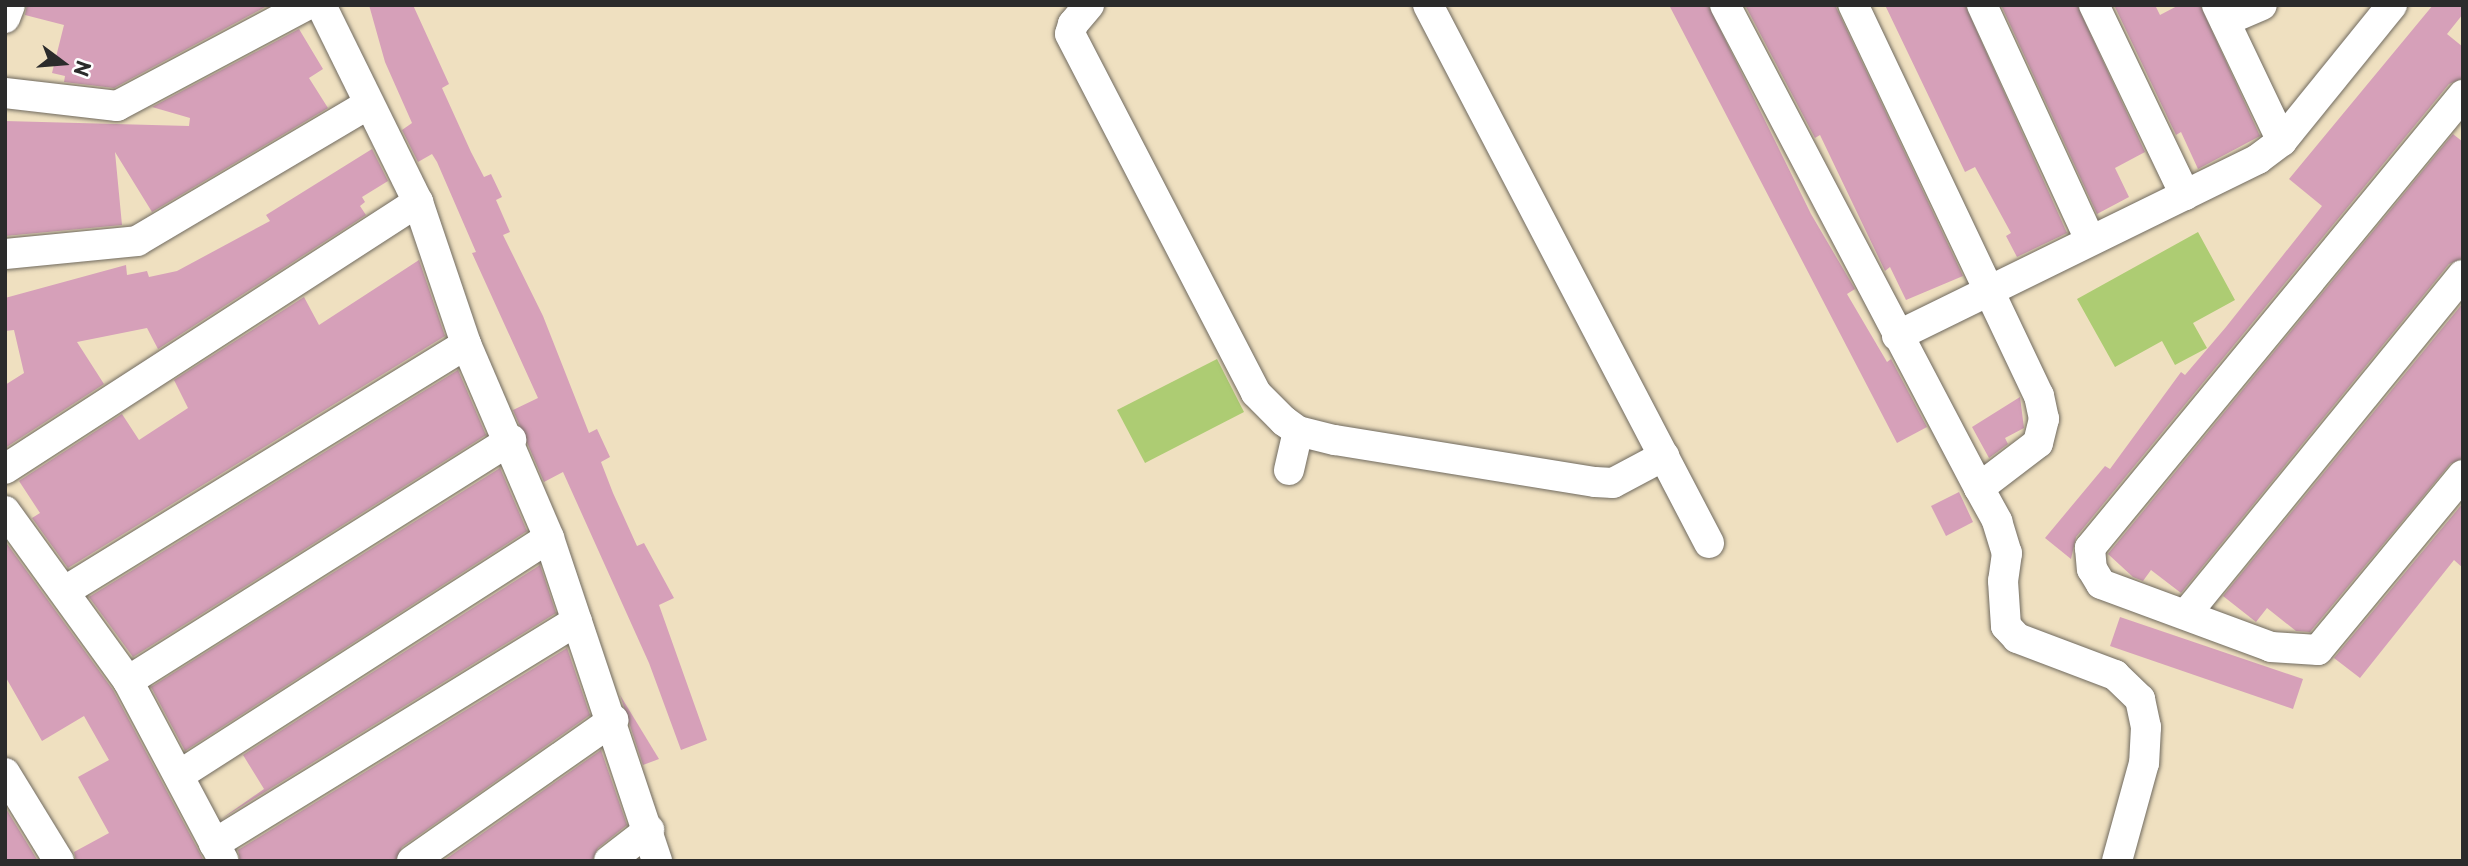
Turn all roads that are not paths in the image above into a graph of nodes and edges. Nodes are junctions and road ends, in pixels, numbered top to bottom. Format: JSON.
{"nodes":[{"id":1,"x":10,"y":5,"type":"edge"},
{"id":2,"x":307,"y":5,"type":"edge"},
{"id":3,"x":321,"y":5,"type":"edge"},
{"id":4,"x":1089,"y":5,"type":"edge"},
{"id":5,"x":1428,"y":5,"type":"edge"},
{"id":6,"x":1725,"y":5,"type":"edge"},
{"id":7,"x":1853,"y":5,"type":"edge"},
{"id":8,"x":1982,"y":5,"type":"edge"},
{"id":9,"x":2094,"y":5,"type":"edge"},
{"id":10,"x":2262,"y":5,"type":"edge"},
{"id":11,"x":2392,"y":5,"type":"edge"},
{"id":12,"x":2221,"y":13,"type":"edge"},
{"id":13,"x":5,"y":18,"type":"edge"},
{"id":14,"x":5,"y":93,"type":"edge"},
{"id":15,"x":2463,"y":95,"type":"edge"},
{"id":16,"x":367,"y":105,"type":"junction"},
{"id":17,"x":2282,"y":141,"type":"junction"},
{"id":18,"x":2185,"y":195,"type":"junction"},
{"id":19,"x":418,"y":202,"type":"junction"},
{"id":20,"x":2091,"y":240,"type":"junction"},
{"id":21,"x":5,"y":254,"type":"edge"},
{"id":22,"x":2463,"y":275,"type":"edge"},
{"id":23,"x":1991,"y":291,"type":"junction"},
{"id":24,"x":1896,"y":336,"type":"junction"},
{"id":25,"x":466,"y":344,"type":"junction"},
{"id":26,"x":1298,"y":431,"type":"junction"},
{"id":27,"x":511,"y":440,"type":"junction"},
{"id":28,"x":1664,"y":456,"type":"junction"},
{"id":29,"x":5,"y":469,"type":"edge"},
{"id":30,"x":1289,"y":470,"type":"dead end"},
{"id":31,"x":2463,"y":475,"type":"edge"},
{"id":32,"x":1979,"y":488,"type":"junction"},
{"id":33,"x":5,"y":510,"type":"edge"},
{"id":34,"x":550,"y":538,"type":"junction"},
{"id":35,"x":1709,"y":543,"type":"dead end"},
{"id":36,"x":65,"y":591,"type":"junction"},
{"id":37,"x":2187,"y":613,"type":"junction"},
{"id":38,"x":577,"y":621,"type":"junction"},
{"id":39,"x":128,"y":681,"type":"junction"},
{"id":40,"x":614,"y":720,"type":"junction"},
{"id":41,"x":5,"y":773,"type":"edge"},
{"id":42,"x":181,"y":774,"type":"junction"},
{"id":43,"x":2131,"y":813,"type":"junction"},
{"id":44,"x":649,"y":831,"type":"junction"},
{"id":45,"x":219,"y":853,"type":"edge"},
{"id":46,"x":59,"y":861,"type":"edge"},
{"id":47,"x":412,"y":861,"type":"edge"},
{"id":48,"x":609,"y":861,"type":"edge"},
{"id":49,"x":657,"y":861,"type":"edge"},
{"id":50,"x":2117,"y":861,"type":"edge"},
{"id":51,"x":2142,"y":861,"type":"edge"}],
"edges":[{"from":1,"to":13,"type":"street"},
{"from":2,"to":14,"type":"street"},
{"from":3,"to":16,"type":"street"},
{"from":4,"to":26,"type":"street"},
{"from":5,"to":28,"type":"street"},
{"from":6,"to":24,"type":"street"},
{"from":7,"to":23,"type":"street"},
{"from":8,"to":20,"type":"street"},
{"from":9,"to":18,"type":"street"},
{"from":10,"to":12,"type":"street"},
{"from":11,"to":17,"type":"street"},
{"from":12,"to":17,"type":"street"},
{"from":15,"to":37,"type":"street"},
{"from":16,"to":19,"type":"street"},
{"from":16,"to":21,"type":"street"},
{"from":17,"to":18,"type":"street"},
{"from":18,"to":20,"type":"street"},
{"from":19,"to":25,"type":"street"},
{"from":19,"to":29,"type":"street"},
{"from":20,"to":23,"type":"street"},
{"from":22,"to":37,"type":"street"},
{"from":23,"to":24,"type":"street"},
{"from":23,"to":32,"type":"street"},
{"from":24,"to":32,"type":"street"},
{"from":25,"to":27,"type":"street"},
{"from":25,"to":36,"type":"street"},
{"from":26,"to":28,"type":"street"},
{"from":26,"to":30,"type":"street"},
{"from":27,"to":34,"type":"street"},
{"from":27,"to":39,"type":"street"},
{"from":28,"to":35,"type":"street"},
{"from":31,"to":37,"type":"street"},
{"from":32,"to":43,"type":"street"},
{"from":33,"to":36,"type":"street"},
{"from":34,"to":38,"type":"street"},
{"from":34,"to":42,"type":"street"},
{"from":36,"to":39,"type":"street"},
{"from":38,"to":40,"type":"street"},
{"from":38,"to":45,"type":"street"},
{"from":39,"to":42,"type":"street"},
{"from":40,"to":44,"type":"street"},
{"from":40,"to":47,"type":"street"},
{"from":41,"to":46,"type":"street"},
{"from":42,"to":45,"type":"street"},
{"from":43,"to":50,"type":"street"},
{"from":43,"to":51,"type":"street"},
{"from":44,"to":48,"type":"street"},
{"from":44,"to":49,"type":"street"}]}
